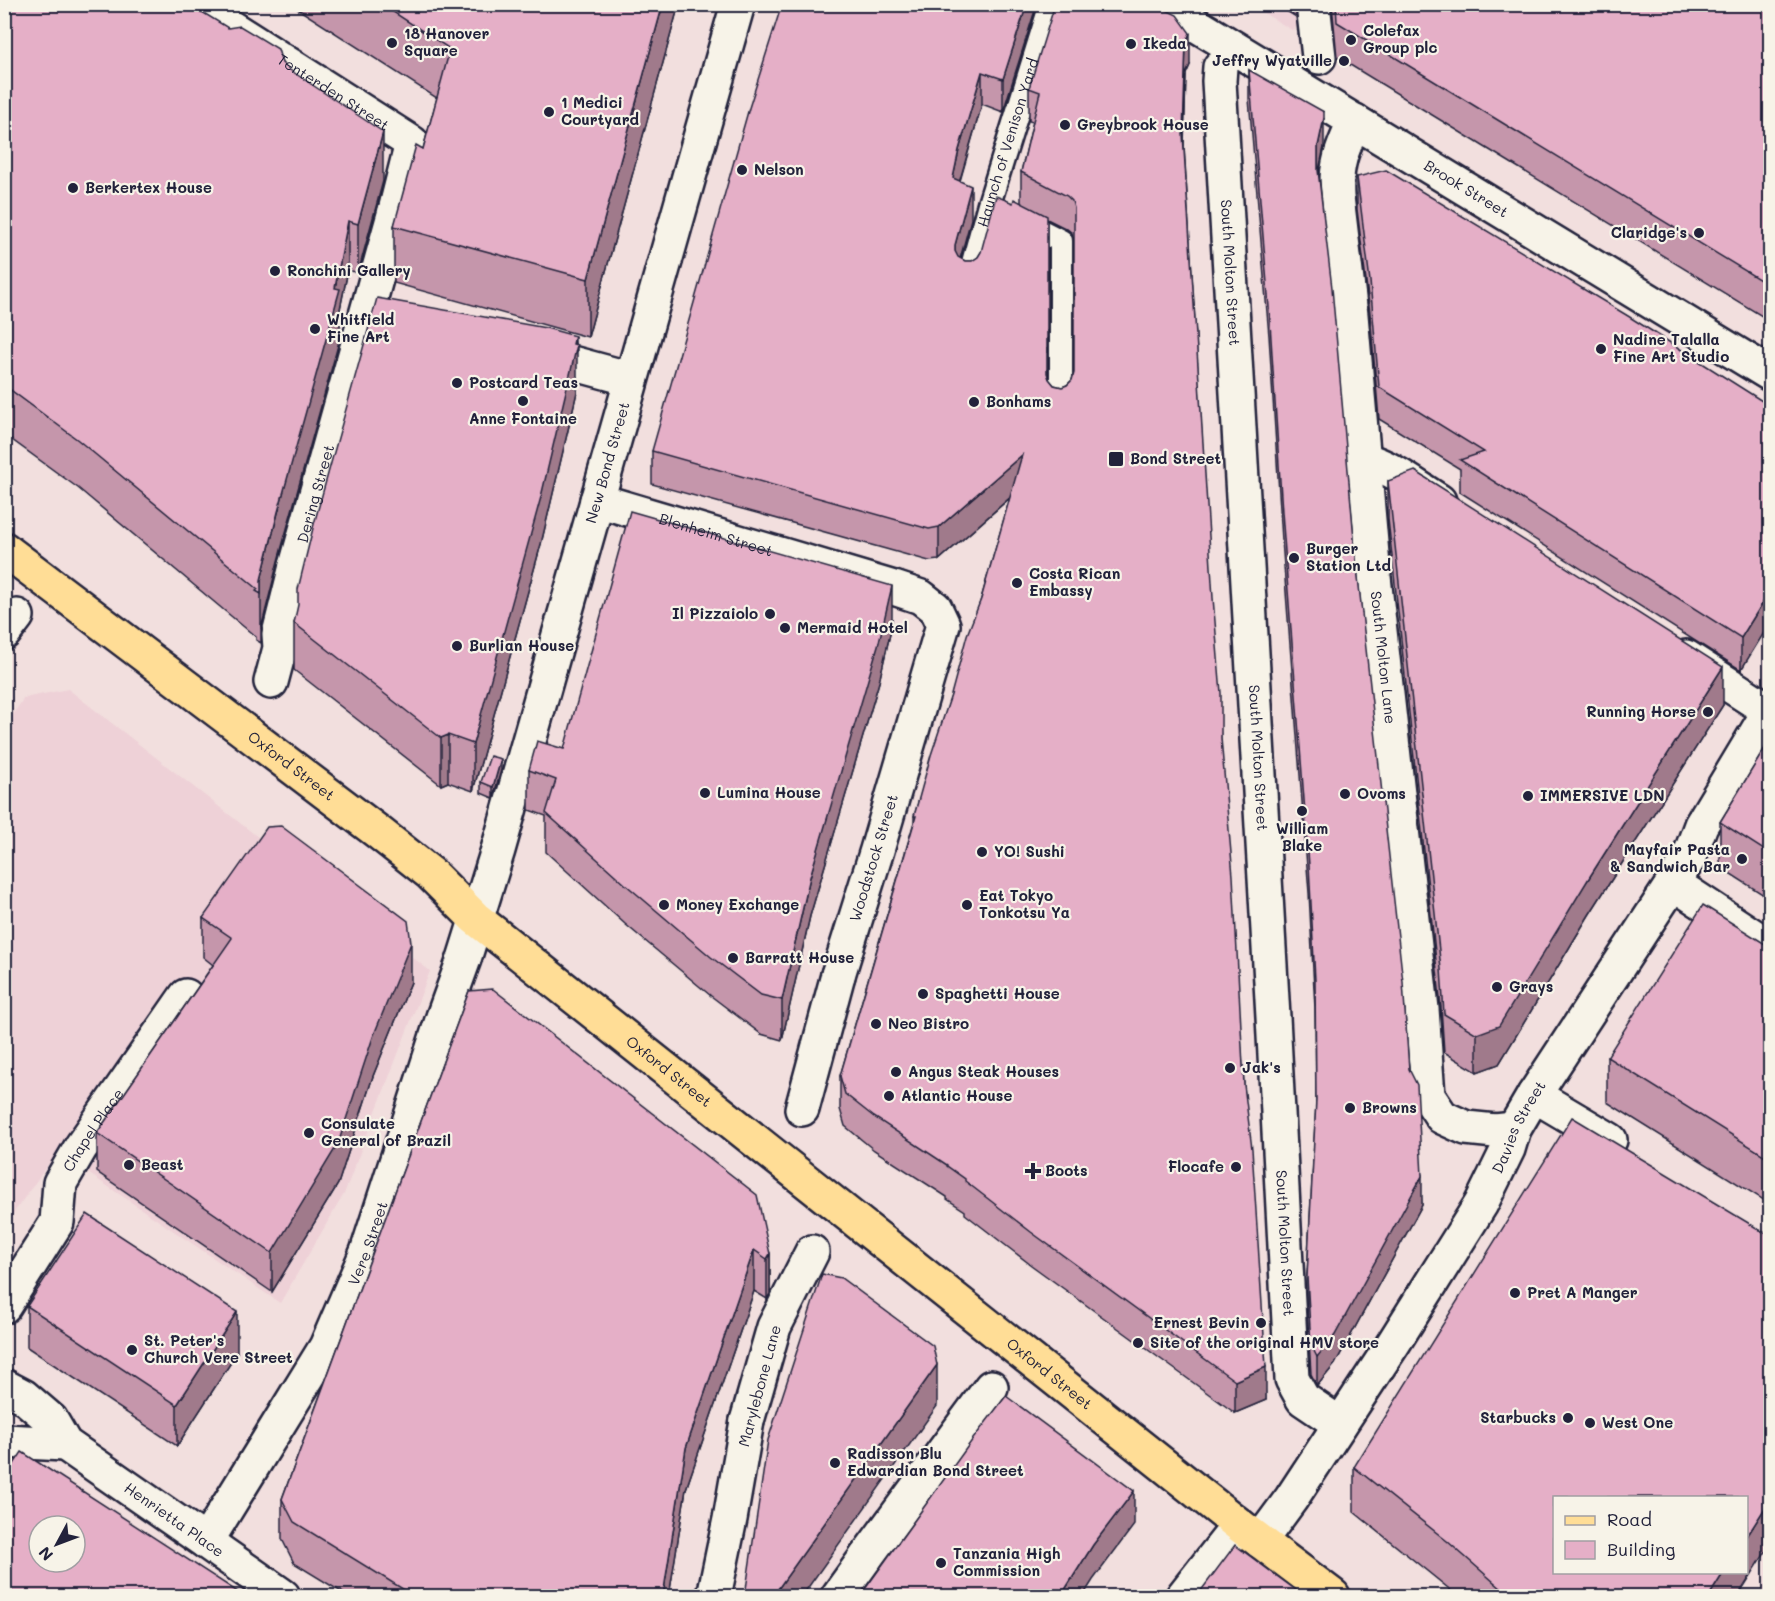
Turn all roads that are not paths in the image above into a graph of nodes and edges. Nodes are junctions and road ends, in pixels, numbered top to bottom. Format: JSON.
{"nodes":[{"id":1,"x":194,"y":4,"type":"edge"},
{"id":2,"x":738,"y":4,"type":"edge"},
{"id":3,"x":1051,"y":4,"type":"edge"},
{"id":4,"x":1162,"y":4,"type":"edge"},
{"id":5,"x":1313,"y":4,"type":"edge"},
{"id":6,"x":1318,"y":57,"type":"dead end"},
{"id":7,"x":1220,"y":67,"type":"dead end"},
{"id":8,"x":1355,"y":121,"type":"junction"},
{"id":9,"x":412,"y":143,"type":"joint"},
{"id":10,"x":989,"y":204,"type":"junction"},
{"id":11,"x":968,"y":281,"type":"edge"},
{"id":12,"x":509,"y":346,"type":"edge"},
{"id":13,"x":1770,"y":374,"type":"edge"},
{"id":14,"x":631,"y":380,"type":"junction"},
{"id":15,"x":1061,"y":406,"type":"edge"},
{"id":16,"x":1365,"y":460,"type":"junction"},
{"id":17,"x":597,"y":500,"type":"junction"},
{"id":18,"x":1465,"y":518,"type":"edge"},
{"id":19,"x":4,"y":549,"type":"edge"},
{"id":20,"x":935,"y":608,"type":"joint"},
{"id":21,"x":1657,"y":639,"type":"edge"},
{"id":22,"x":271,"y":682,"type":"dead end"},
{"id":23,"x":1770,"y":710,"type":"edge"},
{"id":24,"x":1673,"y":883,"type":"junction"},
{"id":25,"x":476,"y":918,"type":"junction"},
{"id":26,"x":1770,"y":947,"type":"edge"},
{"id":27,"x":186,"y":996,"type":"dead end"},
{"id":28,"x":1534,"y":1095,"type":"junction"},
{"id":29,"x":802,"y":1109,"type":"dead end"},
{"id":30,"x":1514,"y":1129,"type":"junction"},
{"id":31,"x":1638,"y":1157,"type":"edge"},
{"id":32,"x":812,"y":1252,"type":"dead end"},
{"id":33,"x":4,"y":1306,"type":"edge"},
{"id":34,"x":4,"y":1386,"type":"edge"},
{"id":35,"x":991,"y":1387,"type":"dead end"},
{"id":36,"x":1340,"y":1424,"type":"junction"},
{"id":37,"x":4,"y":1441,"type":"edge"},
{"id":38,"x":65,"y":1444,"type":"junction"},
{"id":39,"x":1250,"y":1533,"type":"junction"},
{"id":40,"x":206,"y":1542,"type":"junction"},
{"id":41,"x":283,"y":1596,"type":"edge"},
{"id":42,"x":714,"y":1596,"type":"edge"},
{"id":43,"x":838,"y":1596,"type":"edge"},
{"id":44,"x":1183,"y":1596,"type":"edge"},
{"id":45,"x":1333,"y":1596,"type":"edge"}],
"edges":[{"from":1,"to":9,"type":"street","name":"Tenterden Street"},
{"from":2,"to":14,"type":"street","name":"New Bond Street"},
{"from":3,"to":10,"type":"lane","name":"Haunch of Venison Yard"},
{"from":4,"to":8,"type":"street","name":"Brook Street"},
{"from":5,"to":6,"type":"street"},
{"from":7,"to":36,"type":"street","name":"South Molton Street"},
{"from":8,"to":13,"type":"street","name":"Brook Street"},
{"from":8,"to":16,"type":"street","name":"South Molton Lane"},
{"from":9,"to":22,"type":"street","name":"Dering Street"},
{"from":10,"to":11,"type":"lane","name":"Haunch of Venison Yard"},
{"from":10,"to":15,"type":"lane"},
{"from":12,"to":14,"type":"street"},
{"from":14,"to":17,"type":"street","name":"New Bond Street"},
{"from":16,"to":18,"type":"street"},
{"from":16,"to":30,"type":"street","name":"South Molton Lane"},
{"from":17,"to":20,"type":"street","name":"Blenheim Street"},
{"from":17,"to":25,"type":"street","name":"New Bond Street"},
{"from":19,"to":25,"type":"main road","name":"Oxford Street"},
{"from":20,"to":29,"type":"street","name":"Woodstock Street"},
{"from":21,"to":23,"type":"street"},
{"from":23,"to":24,"type":"street","name":"Davies Street"},
{"from":24,"to":26,"type":"street"},
{"from":24,"to":28,"type":"street","name":"Davies Street"},
{"from":25,"to":39,"type":"main road","name":"Oxford Street"},
{"from":25,"to":40,"type":"street","name":"Vere Street"},
{"from":27,"to":33,"type":"street","name":"Chapel Place"},
{"from":28,"to":30,"type":"street","name":"Davies Street"},
{"from":28,"to":31,"type":"street"},
{"from":30,"to":36,"type":"street","name":"Davies Street"},
{"from":32,"to":42,"type":"street","name":"Marylebone Lane"},
{"from":34,"to":38,"type":"street","name":"Henrietta Place"},
{"from":35,"to":43,"type":"street"},
{"from":36,"to":39,"type":"street","name":"Davies Street"},
{"from":37,"to":38,"type":"street"},
{"from":38,"to":40,"type":"street","name":"Henrietta Place"},
{"from":39,"to":44,"type":"street","name":"Davies Street"},
{"from":39,"to":45,"type":"main road","name":"Oxford Street"},
{"from":40,"to":41,"type":"street","name":"Henrietta Place"}]}
